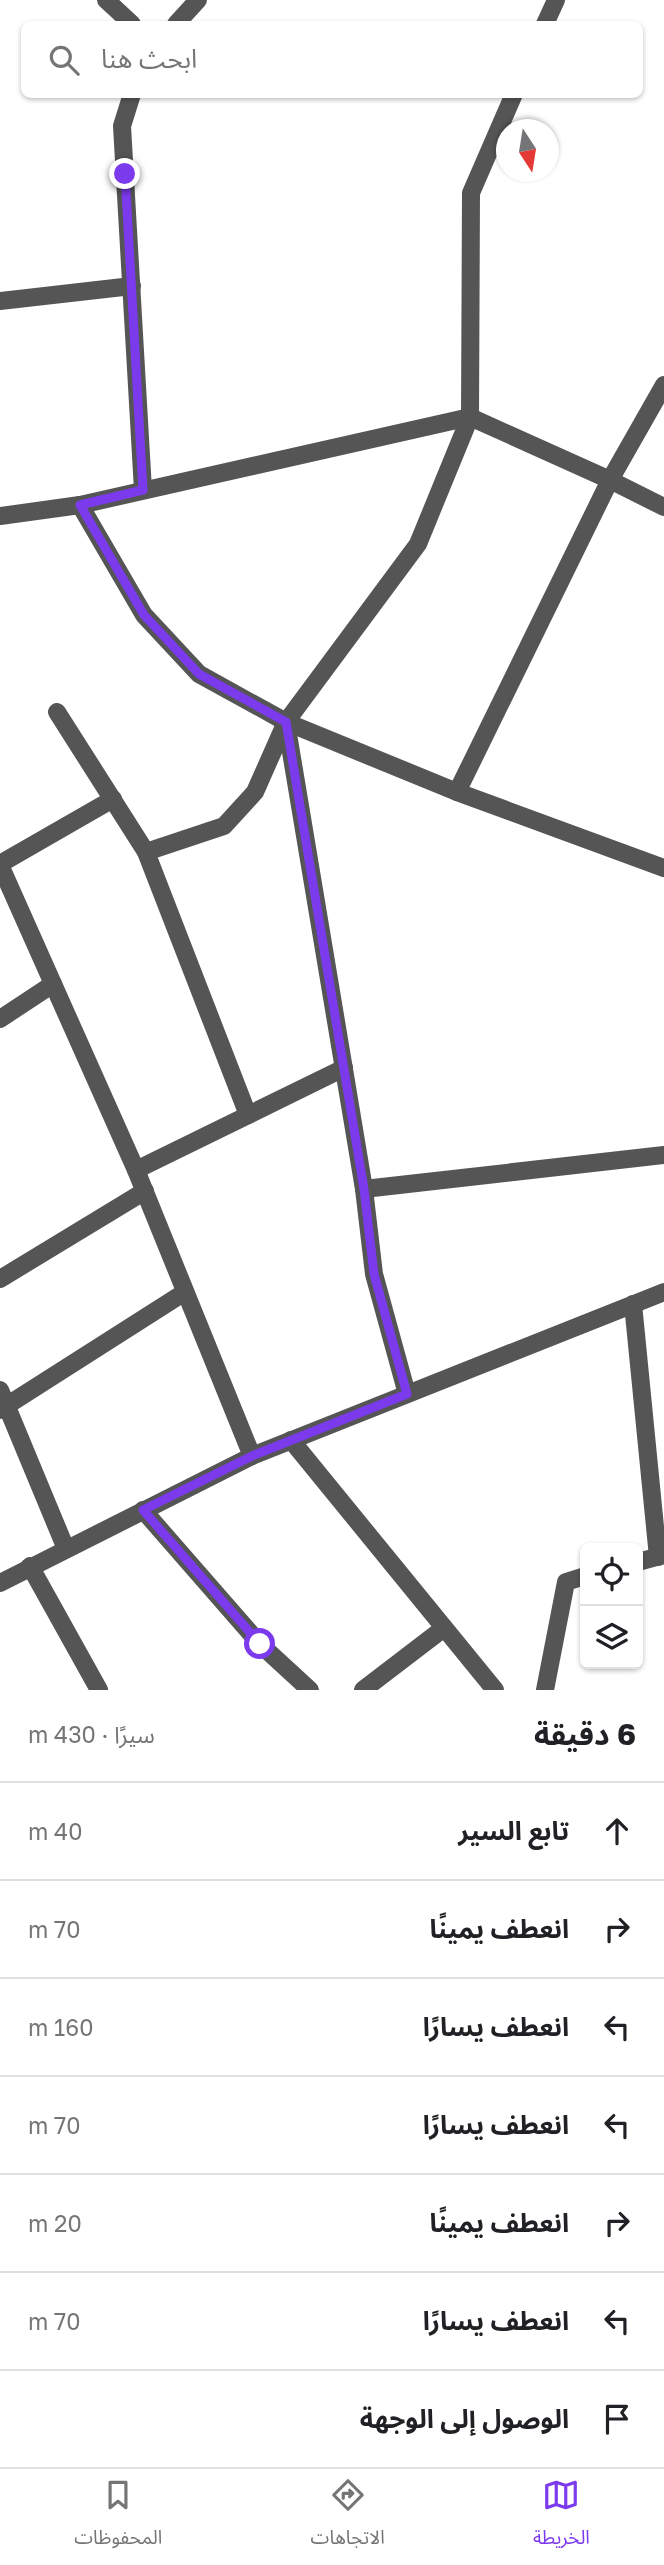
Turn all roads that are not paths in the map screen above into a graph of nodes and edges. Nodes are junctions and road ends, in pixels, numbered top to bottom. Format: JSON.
{"nodes":[{"id":1,"x":106,"y":0,"type":"edge"},
{"id":2,"x":198,"y":0,"type":"edge"},
{"id":3,"x":556,"y":0,"type":"edge"},
{"id":4,"x":129,"y":21,"type":"edge"},
{"id":5,"x":179,"y":21,"type":"edge"},
{"id":6,"x":546,"y":21,"type":"edge"},
{"id":7,"x":131,"y":98,"type":"edge"},
{"id":8,"x":512,"y":98,"type":"edge"},
{"id":9,"x":132,"y":286,"type":"junction"},
{"id":10,"x":0,"y":301,"type":"edge"},
{"id":11,"x":664,"y":384,"type":"edge"},
{"id":12,"x":470,"y":417,"type":"junction"},
{"id":13,"x":610,"y":480,"type":"junction"},
{"id":14,"x":143,"y":490,"type":"junction"},
{"id":15,"x":80,"y":505,"type":"junction"},
{"id":16,"x":664,"y":507,"type":"edge"},
{"id":17,"x":0,"y":516,"type":"edge"},
{"id":18,"x":57,"y":712,"type":"dead end"},
{"id":19,"x":286,"y":722,"type":"junction"},
{"id":20,"x":457,"y":792,"type":"junction"},
{"id":21,"x":113,"y":799,"type":"junction"},
{"id":22,"x":146,"y":852,"type":"junction"},
{"id":23,"x":0,"y":864,"type":"edge"},
{"id":24,"x":664,"y":868,"type":"edge"},
{"id":25,"x":53,"y":984,"type":"junction"},
{"id":26,"x":0,"y":1019,"type":"edge"},
{"id":27,"x":344,"y":1068,"type":"junction"},
{"id":28,"x":248,"y":1115,"type":"junction"},
{"id":29,"x":664,"y":1155,"type":"edge"},
{"id":30,"x":136,"y":1170,"type":"junction"},
{"id":31,"x":364,"y":1189,"type":"junction"},
{"id":32,"x":145,"y":1191,"type":"junction"},
{"id":33,"x":0,"y":1279,"type":"edge"},
{"id":34,"x":186,"y":1292,"type":"junction"},
{"id":35,"x":664,"y":1292,"type":"edge"},
{"id":36,"x":634,"y":1304,"type":"junction"},
{"id":37,"x":407,"y":1394,"type":"junction"},
{"id":38,"x":2,"y":1402,"type":"edge"},
{"id":39,"x":291,"y":1440,"type":"junction"},
{"id":40,"x":252,"y":1456,"type":"junction"},
{"id":41,"x":143,"y":1510,"type":"junction"},
{"id":42,"x":66,"y":1549,"type":"junction"},
{"id":43,"x":661,"y":1556,"type":"edge"},
{"id":44,"x":643,"y":1561,"type":"edge"},
{"id":45,"x":30,"y":1566,"type":"junction"},
{"id":46,"x":580,"y":1578,"type":"edge"},
{"id":47,"x":0,"y":1583,"type":"edge"},
{"id":48,"x":444,"y":1628,"type":"junction"},
{"id":49,"x":99,"y":1690,"type":"edge"},
{"id":50,"x":310,"y":1690,"type":"edge"},
{"id":51,"x":363,"y":1690,"type":"edge"},
{"id":52,"x":495,"y":1690,"type":"edge"},
{"id":53,"x":545,"y":1690,"type":"edge"}],
"edges":[{"from":1,"to":4,"type":"street"},
{"from":2,"to":5,"type":"street"},
{"from":3,"to":6,"type":"street"},
{"from":7,"to":9,"type":"street"},
{"from":8,"to":12,"type":"street"},
{"from":9,"to":10,"type":"street"},
{"from":9,"to":14,"type":"street"},
{"from":11,"to":13,"type":"street"},
{"from":12,"to":13,"type":"street"},
{"from":12,"to":14,"type":"street"},
{"from":12,"to":19,"type":"street"},
{"from":13,"to":16,"type":"street"},
{"from":13,"to":20,"type":"street"},
{"from":14,"to":15,"type":"street"},
{"from":15,"to":17,"type":"street"},
{"from":15,"to":19,"type":"street"},
{"from":18,"to":21,"type":"street"},
{"from":19,"to":20,"type":"street"},
{"from":19,"to":22,"type":"street"},
{"from":19,"to":27,"type":"street"},
{"from":20,"to":24,"type":"street"},
{"from":21,"to":22,"type":"street"},
{"from":21,"to":23,"type":"street"},
{"from":22,"to":28,"type":"street"},
{"from":23,"to":25,"type":"street"},
{"from":25,"to":26,"type":"street"},
{"from":25,"to":30,"type":"street"},
{"from":27,"to":28,"type":"street"},
{"from":27,"to":31,"type":"street"},
{"from":28,"to":30,"type":"street"},
{"from":29,"to":31,"type":"street"},
{"from":30,"to":32,"type":"street"},
{"from":31,"to":37,"type":"street"},
{"from":32,"to":33,"type":"street"},
{"from":32,"to":34,"type":"street"},
{"from":34,"to":38,"type":"street"},
{"from":34,"to":40,"type":"street"},
{"from":35,"to":36,"type":"street"},
{"from":36,"to":37,"type":"street"},
{"from":36,"to":43,"type":"street"},
{"from":37,"to":39,"type":"street"},
{"from":38,"to":42,"type":"street"},
{"from":39,"to":40,"type":"street"},
{"from":39,"to":48,"type":"street"},
{"from":40,"to":41,"type":"street"},
{"from":41,"to":42,"type":"street"},
{"from":41,"to":50,"type":"street"},
{"from":42,"to":45,"type":"street"},
{"from":43,"to":44,"type":"street"},
{"from":45,"to":47,"type":"street"},
{"from":45,"to":49,"type":"street"},
{"from":46,"to":53,"type":"street"},
{"from":48,"to":51,"type":"street"},
{"from":48,"to":52,"type":"street"}]}
